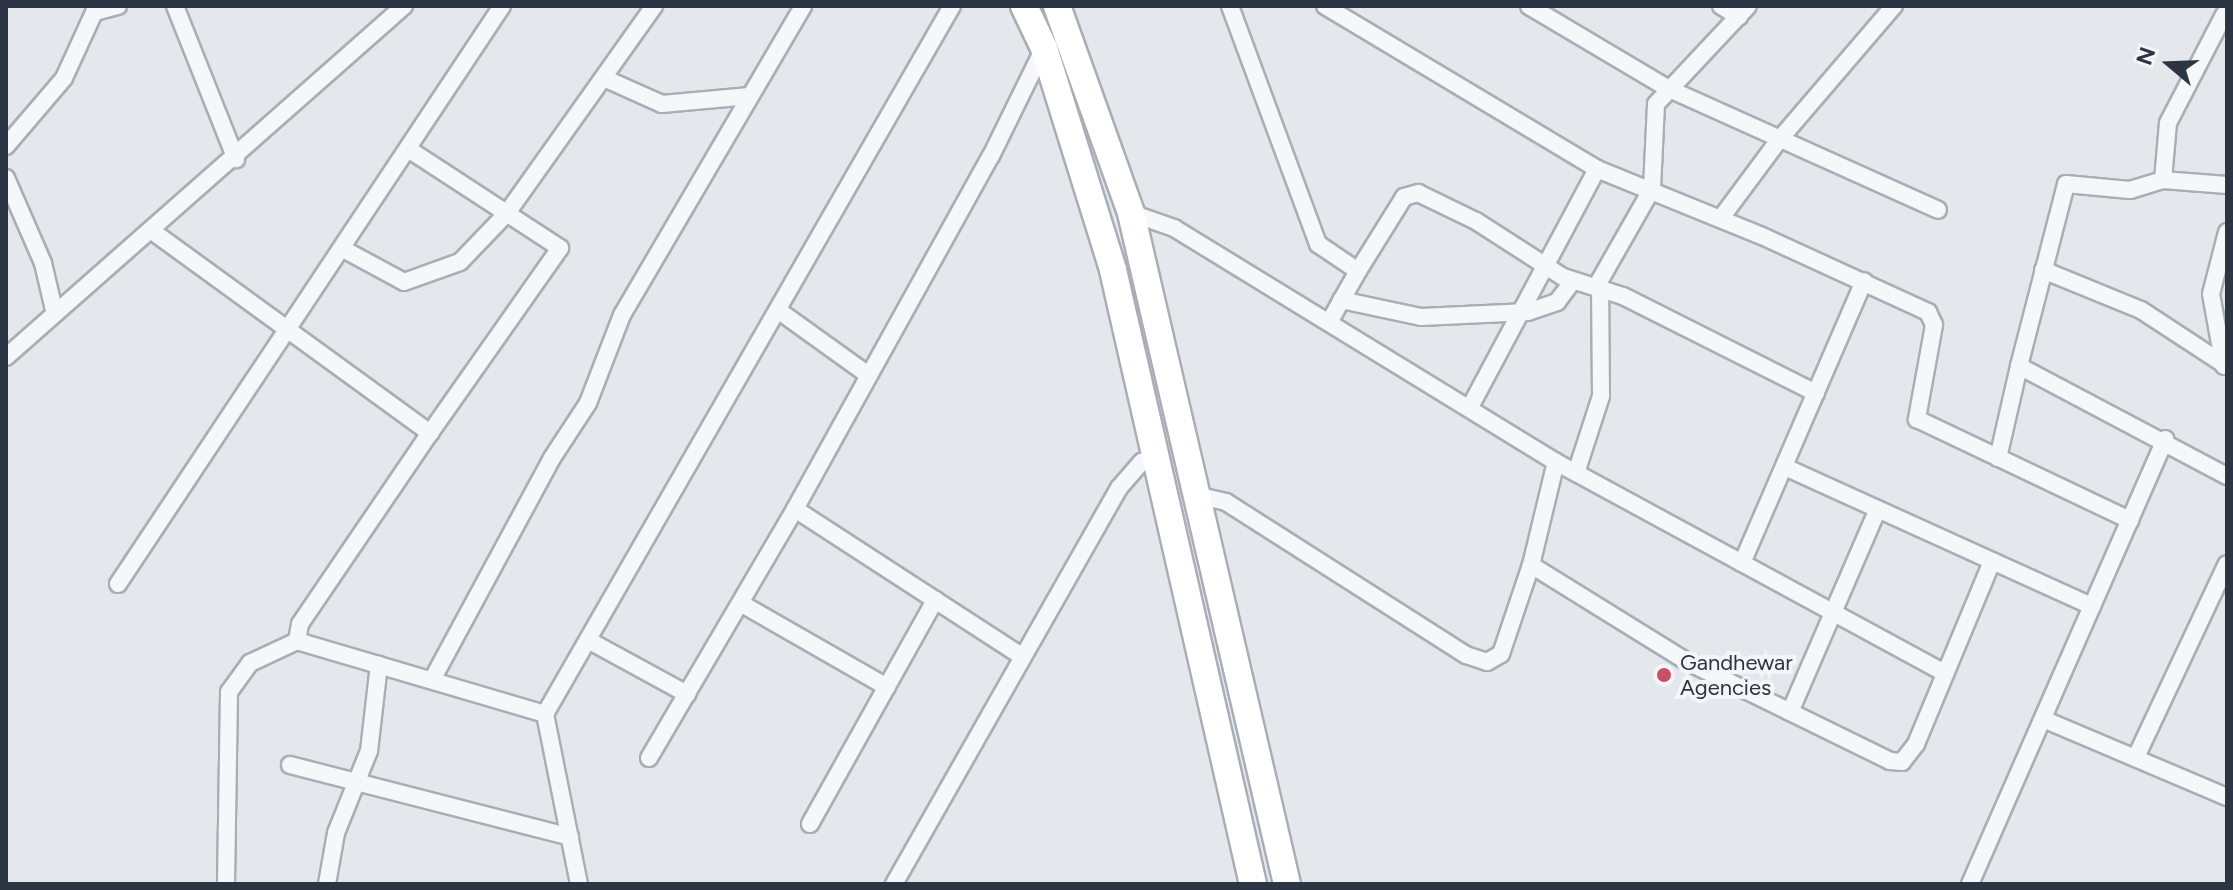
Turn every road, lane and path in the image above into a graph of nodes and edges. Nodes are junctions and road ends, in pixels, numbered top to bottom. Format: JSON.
{"nodes":[{"id":1,"x":118,"y":6,"type":"edge"},
{"id":2,"x":175,"y":6,"type":"edge"},
{"id":3,"x":404,"y":6,"type":"edge"},
{"id":4,"x":502,"y":6,"type":"edge"},
{"id":5,"x":654,"y":6,"type":"edge"},
{"id":6,"x":803,"y":6,"type":"edge"},
{"id":7,"x":952,"y":6,"type":"edge"},
{"id":8,"x":1024,"y":6,"type":"edge"},
{"id":9,"x":1057,"y":6,"type":"edge"},
{"id":10,"x":1230,"y":6,"type":"edge"},
{"id":11,"x":1325,"y":6,"type":"edge"},
{"id":12,"x":1529,"y":6,"type":"edge"},
{"id":13,"x":1721,"y":6,"type":"edge"},
{"id":14,"x":1894,"y":6,"type":"edge"},
{"id":15,"x":96,"y":9,"type":"edge"},
{"id":16,"x":1744,"y":12,"type":"edge"},
{"id":17,"x":2224,"y":13,"type":"edge"},
{"id":18,"x":1044,"y":48,"type":"junction"},
{"id":19,"x":606,"y":79,"type":"junction"},
{"id":20,"x":1667,"y":88,"type":"junction"},
{"id":21,"x":750,"y":96,"type":"junction"},
{"id":22,"x":1779,"y":140,"type":"junction"},
{"id":23,"x":6,"y":146,"type":"edge"},
{"id":24,"x":408,"y":149,"type":"junction"},
{"id":25,"x":236,"y":159,"type":"junction"},
{"id":26,"x":1597,"y":169,"type":"junction"},
{"id":27,"x":6,"y":178,"type":"edge"},
{"id":28,"x":2163,"y":180,"type":"junction"},
{"id":29,"x":2227,"y":185,"type":"edge"},
{"id":30,"x":1652,"y":189,"type":"junction"},
{"id":31,"x":1938,"y":210,"type":"dead end"},
{"id":32,"x":507,"y":213,"type":"junction"},
{"id":33,"x":1131,"y":213,"type":"junction"},
{"id":34,"x":1721,"y":218,"type":"junction"},
{"id":35,"x":152,"y":231,"type":"junction"},
{"id":36,"x":2227,"y":232,"type":"edge"},
{"id":37,"x":343,"y":249,"type":"junction"},
{"id":38,"x":1542,"y":266,"type":"junction"},
{"id":39,"x":2043,"y":270,"type":"junction"},
{"id":40,"x":1358,"y":271,"type":"junction"},
{"id":41,"x":1573,"y":281,"type":"junction"},
{"id":42,"x":1864,"y":281,"type":"junction"},
{"id":43,"x":1599,"y":288,"type":"junction"},
{"id":44,"x":1341,"y":300,"type":"junction"},
{"id":45,"x":779,"y":311,"type":"junction"},
{"id":46,"x":1518,"y":312,"type":"junction"},
{"id":47,"x":55,"y":314,"type":"junction"},
{"id":48,"x":1331,"y":319,"type":"junction"},
{"id":49,"x":290,"y":332,"type":"junction"},
{"id":50,"x":6,"y":357,"type":"edge"},
{"id":51,"x":2019,"y":366,"type":"junction"},
{"id":52,"x":2224,"y":367,"type":"edge"},
{"id":53,"x":868,"y":375,"type":"junction"},
{"id":54,"x":1816,"y":393,"type":"junction"},
{"id":55,"x":1470,"y":407,"type":"junction"},
{"id":56,"x":430,"y":433,"type":"junction"},
{"id":57,"x":2165,"y":439,"type":"junction"},
{"id":58,"x":1998,"y":458,"type":"junction"},
{"id":59,"x":1156,"y":459,"type":"junction"},
{"id":60,"x":1556,"y":462,"type":"junction"},
{"id":61,"x":1785,"y":467,"type":"junction"},
{"id":62,"x":1576,"y":473,"type":"junction"},
{"id":63,"x":2227,"y":476,"type":"edge"},
{"id":64,"x":1196,"y":495,"type":"junction"},
{"id":65,"x":795,"y":509,"type":"junction"},
{"id":66,"x":1878,"y":509,"type":"junction"},
{"id":67,"x":2130,"y":520,"type":"junction"},
{"id":68,"x":1992,"y":561,"type":"junction"},
{"id":69,"x":1742,"y":563,"type":"junction"},
{"id":70,"x":2227,"y":564,"type":"edge"},
{"id":71,"x":1531,"y":565,"type":"junction"},
{"id":72,"x":118,"y":584,"type":"dead end"},
{"id":73,"x":935,"y":600,"type":"junction"},
{"id":74,"x":742,"y":604,"type":"junction"},
{"id":75,"x":2092,"y":606,"type":"junction"},
{"id":76,"x":1832,"y":612,"type":"junction"},
{"id":77,"x":588,"y":640,"type":"junction"},
{"id":78,"x":297,"y":641,"type":"junction"},
{"id":79,"x":1021,"y":656,"type":"junction"},
{"id":80,"x":379,"y":665,"type":"junction"},
{"id":81,"x":1943,"y":672,"type":"junction"},
{"id":82,"x":432,"y":680,"type":"junction"},
{"id":83,"x":887,"y":687,"type":"junction"},
{"id":84,"x":687,"y":694,"type":"junction"},
{"id":85,"x":1790,"y":712,"type":"junction"},
{"id":86,"x":545,"y":714,"type":"junction"},
{"id":87,"x":2043,"y":719,"type":"junction"},
{"id":88,"x":2136,"y":757,"type":"junction"},
{"id":89,"x":649,"y":758,"type":"dead end"},
{"id":90,"x":290,"y":765,"type":"dead end"},
{"id":91,"x":353,"y":782,"type":"junction"},
{"id":92,"x":2227,"y":797,"type":"edge"},
{"id":93,"x":810,"y":824,"type":"dead end"},
{"id":94,"x":570,"y":837,"type":"junction"},
{"id":95,"x":226,"y":884,"type":"edge"},
{"id":96,"x":327,"y":884,"type":"edge"},
{"id":97,"x":579,"y":884,"type":"edge"},
{"id":98,"x":894,"y":884,"type":"edge"},
{"id":99,"x":1253,"y":884,"type":"edge"},
{"id":100,"x":1287,"y":884,"type":"edge"},
{"id":101,"x":1970,"y":884,"type":"edge"}],
"edges":[{"from":1,"to":15,"type":"street"},
{"from":2,"to":25,"type":"street"},
{"from":3,"to":25,"type":"street"},
{"from":4,"to":24,"type":"street"},
{"from":5,"to":19,"type":"street"},
{"from":6,"to":21,"type":"street"},
{"from":7,"to":45,"type":"street"},
{"from":8,"to":18,"type":"main road"},
{"from":9,"to":33,"type":"main road"},
{"from":10,"to":40,"type":"street"},
{"from":11,"to":26,"type":"street"},
{"from":12,"to":20,"type":"street"},
{"from":13,"to":16,"type":"street"},
{"from":14,"to":22,"type":"street"},
{"from":15,"to":23,"type":"street"},
{"from":16,"to":20,"type":"street"},
{"from":17,"to":28,"type":"street"},
{"from":18,"to":53,"type":"street"},
{"from":18,"to":59,"type":"main road"},
{"from":19,"to":21,"type":"street"},
{"from":19,"to":32,"type":"street"},
{"from":20,"to":22,"type":"street"},
{"from":20,"to":30,"type":"street"},
{"from":21,"to":82,"type":"street"},
{"from":22,"to":31,"type":"street"},
{"from":22,"to":34,"type":"street"},
{"from":24,"to":32,"type":"street"},
{"from":24,"to":37,"type":"street"},
{"from":25,"to":35,"type":"street"},
{"from":26,"to":30,"type":"street"},
{"from":26,"to":38,"type":"street"},
{"from":27,"to":47,"type":"street"},
{"from":28,"to":29,"type":"street"},
{"from":28,"to":39,"type":"street"},
{"from":30,"to":34,"type":"street"},
{"from":30,"to":43,"type":"street"},
{"from":32,"to":37,"type":"street"},
{"from":32,"to":56,"type":"street"},
{"from":33,"to":48,"type":"street"},
{"from":33,"to":64,"type":"main road"},
{"from":34,"to":42,"type":"street"},
{"from":35,"to":47,"type":"street"},
{"from":35,"to":49,"type":"street"},
{"from":36,"to":52,"type":"street"},
{"from":37,"to":49,"type":"street"},
{"from":38,"to":40,"type":"street"},
{"from":38,"to":41,"type":"street"},
{"from":38,"to":46,"type":"street"},
{"from":39,"to":51,"type":"street"},
{"from":39,"to":52,"type":"street"},
{"from":40,"to":44,"type":"street"},
{"from":41,"to":43,"type":"street"},
{"from":41,"to":46,"type":"street"},
{"from":42,"to":54,"type":"street"},
{"from":42,"to":58,"type":"street"},
{"from":43,"to":54,"type":"street"},
{"from":43,"to":62,"type":"street"},
{"from":44,"to":46,"type":"street"},
{"from":44,"to":48,"type":"street"},
{"from":45,"to":53,"type":"street"},
{"from":45,"to":77,"type":"street"},
{"from":46,"to":55,"type":"street"},
{"from":47,"to":50,"type":"street"},
{"from":48,"to":55,"type":"street"},
{"from":49,"to":56,"type":"street"},
{"from":49,"to":72,"type":"street"},
{"from":51,"to":57,"type":"street"},
{"from":51,"to":58,"type":"street"},
{"from":53,"to":65,"type":"street"},
{"from":54,"to":61,"type":"street"},
{"from":55,"to":60,"type":"street"},
{"from":56,"to":78,"type":"street"},
{"from":57,"to":63,"type":"street"},
{"from":57,"to":67,"type":"street"},
{"from":58,"to":67,"type":"street"},
{"from":59,"to":79,"type":"street"},
{"from":59,"to":99,"type":"main road"},
{"from":60,"to":62,"type":"street"},
{"from":60,"to":71,"type":"street"},
{"from":61,"to":66,"type":"street"},
{"from":61,"to":69,"type":"street"},
{"from":62,"to":69,"type":"street"},
{"from":64,"to":71,"type":"street"},
{"from":64,"to":100,"type":"main road"},
{"from":65,"to":73,"type":"street"},
{"from":65,"to":74,"type":"street"},
{"from":66,"to":68,"type":"street"},
{"from":66,"to":76,"type":"street"},
{"from":67,"to":75,"type":"street"},
{"from":68,"to":75,"type":"street"},
{"from":68,"to":81,"type":"street"},
{"from":69,"to":76,"type":"street"},
{"from":70,"to":88,"type":"street"},
{"from":71,"to":85,"type":"street"},
{"from":73,"to":79,"type":"street"},
{"from":73,"to":83,"type":"street"},
{"from":74,"to":83,"type":"street"},
{"from":74,"to":84,"type":"street"},
{"from":75,"to":87,"type":"street"},
{"from":76,"to":81,"type":"street"},
{"from":76,"to":85,"type":"street"},
{"from":77,"to":84,"type":"street"},
{"from":77,"to":86,"type":"street"},
{"from":78,"to":80,"type":"street"},
{"from":78,"to":95,"type":"street"},
{"from":79,"to":98,"type":"street"},
{"from":80,"to":82,"type":"street"},
{"from":80,"to":91,"type":"street"},
{"from":81,"to":85,"type":"street"},
{"from":82,"to":86,"type":"street"},
{"from":83,"to":93,"type":"street"},
{"from":84,"to":89,"type":"street"},
{"from":86,"to":94,"type":"street"},
{"from":87,"to":88,"type":"street"},
{"from":87,"to":101,"type":"street"},
{"from":88,"to":92,"type":"street"},
{"from":90,"to":91,"type":"street"},
{"from":91,"to":94,"type":"street"},
{"from":91,"to":96,"type":"street"},
{"from":94,"to":97,"type":"street"}]}
